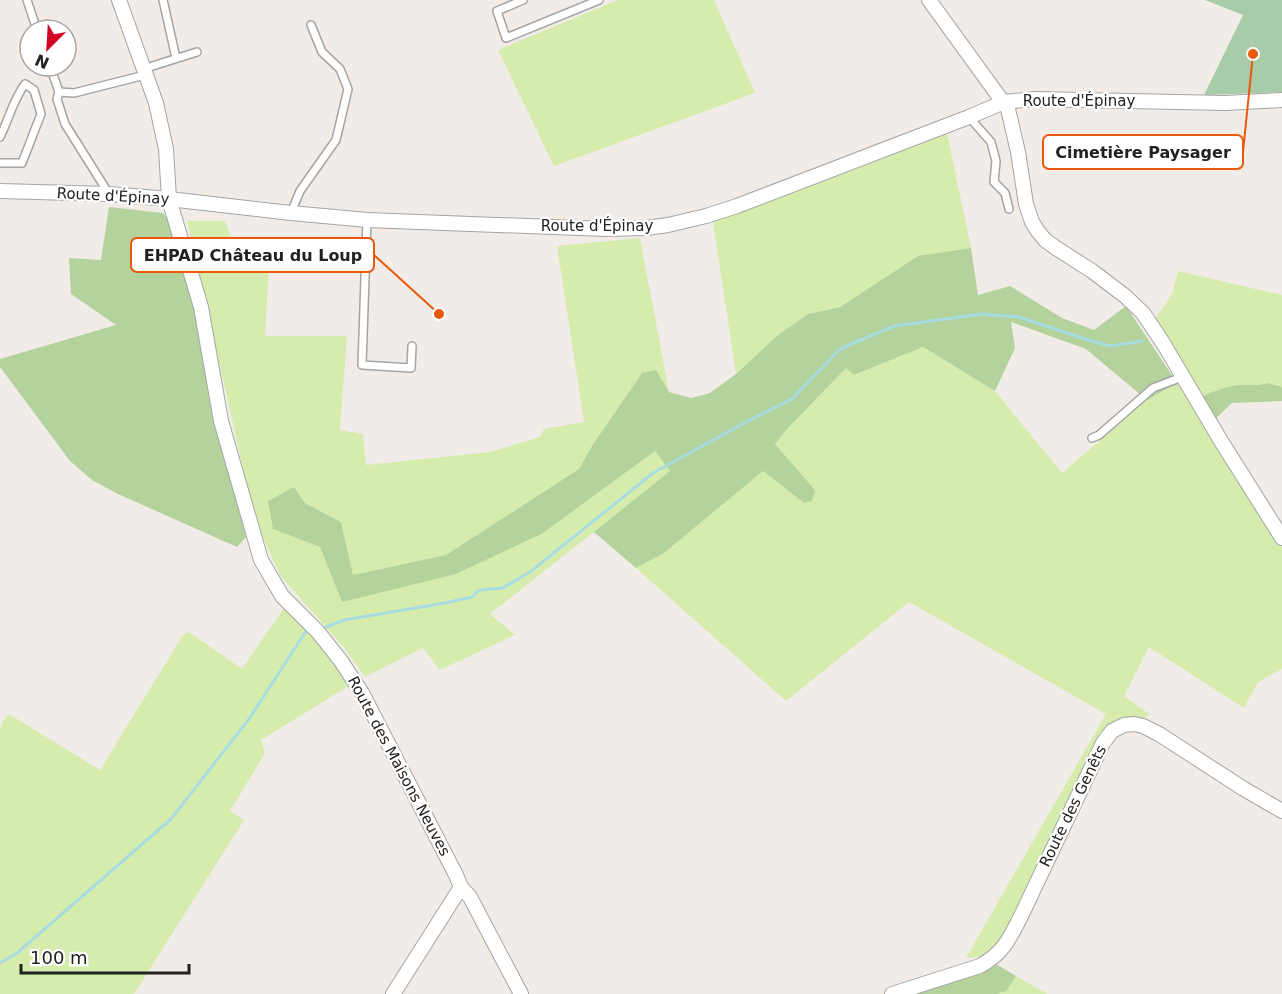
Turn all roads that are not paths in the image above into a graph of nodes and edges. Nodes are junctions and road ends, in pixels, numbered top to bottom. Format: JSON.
{"nodes":[{"id":1,"x":27,"y":0,"type":"edge"},
{"id":2,"x":119,"y":0,"type":"edge"},
{"id":3,"x":163,"y":0,"type":"edge"},
{"id":4,"x":523,"y":0,"type":"edge"},
{"id":5,"x":598,"y":0,"type":"edge"},
{"id":6,"x":929,"y":0,"type":"edge"},
{"id":7,"x":33,"y":18,"type":"edge"},
{"id":8,"x":311,"y":25,"type":"dead end"},
{"id":9,"x":197,"y":51,"type":"dead end"},
{"id":10,"x":176,"y":58,"type":"junction"},
{"id":11,"x":144,"y":72,"type":"junction"},
{"id":12,"x":54,"y":78,"type":"edge"},
{"id":13,"x":59,"y":92,"type":"junction"},
{"id":14,"x":1282,"y":100,"type":"edge"},
{"id":15,"x":1004,"y":102,"type":"junction"},
{"id":16,"x":969,"y":117,"type":"junction"},
{"id":17,"x":0,"y":137,"type":"edge"},
{"id":18,"x":0,"y":163,"type":"edge"},
{"id":19,"x":0,"y":191,"type":"edge"},
{"id":20,"x":109,"y":194,"type":"junction"},
{"id":21,"x":169,"y":199,"type":"junction"},
{"id":22,"x":1009,"y":210,"type":"dead end"},
{"id":23,"x":291,"y":213,"type":"junction"},
{"id":24,"x":367,"y":220,"type":"junction"},
{"id":25,"x":412,"y":346,"type":"dead end"},
{"id":26,"x":1182,"y":377,"type":"junction"},
{"id":27,"x":1092,"y":438,"type":"dead end"},
{"id":28,"x":1282,"y":538,"type":"edge"},
{"id":29,"x":1282,"y":811,"type":"edge"},
{"id":30,"x":461,"y":887,"type":"junction"},
{"id":31,"x":393,"y":994,"type":"edge"},
{"id":32,"x":521,"y":994,"type":"edge"},
{"id":33,"x":892,"y":994,"type":"edge"}],
"edges":[{"from":1,"to":7,"type":"lane"},
{"from":2,"to":11,"type":"street","name":"Route des Maisons Neuves"},
{"from":3,"to":10,"type":"lane"},
{"from":4,"to":5,"type":"lane"},
{"from":6,"to":15,"type":"street"},
{"from":8,"to":23,"type":"lane"},
{"from":9,"to":10,"type":"lane"},
{"from":10,"to":11,"type":"lane"},
{"from":11,"to":13,"type":"lane"},
{"from":11,"to":21,"type":"street","name":"Route des Maisons Neuves"},
{"from":12,"to":13,"type":"lane"},
{"from":13,"to":20,"type":"lane"},
{"from":14,"to":15,"type":"street","name":"Route d'Épinay"},
{"from":15,"to":16,"type":"street","name":"Route d'Épinay"},
{"from":15,"to":26,"type":"street"},
{"from":16,"to":22,"type":"lane"},
{"from":16,"to":24,"type":"street","name":"Route d'Épinay"},
{"from":17,"to":18,"type":"lane"},
{"from":19,"to":20,"type":"street","name":"Route d'Épinay"},
{"from":20,"to":21,"type":"street","name":"Route d'Épinay"},
{"from":21,"to":23,"type":"street","name":"Route d'Épinay"},
{"from":21,"to":30,"type":"street","name":"Route des Maisons Neuves"},
{"from":23,"to":24,"type":"street","name":"Route d'Épinay"},
{"from":24,"to":25,"type":"lane"},
{"from":26,"to":27,"type":"lane"},
{"from":26,"to":28,"type":"street"},
{"from":29,"to":33,"type":"street","name":"Route des Genêts"},
{"from":30,"to":31,"type":"street"},
{"from":30,"to":32,"type":"street","name":"Route des Maisons Neuves"}]}
